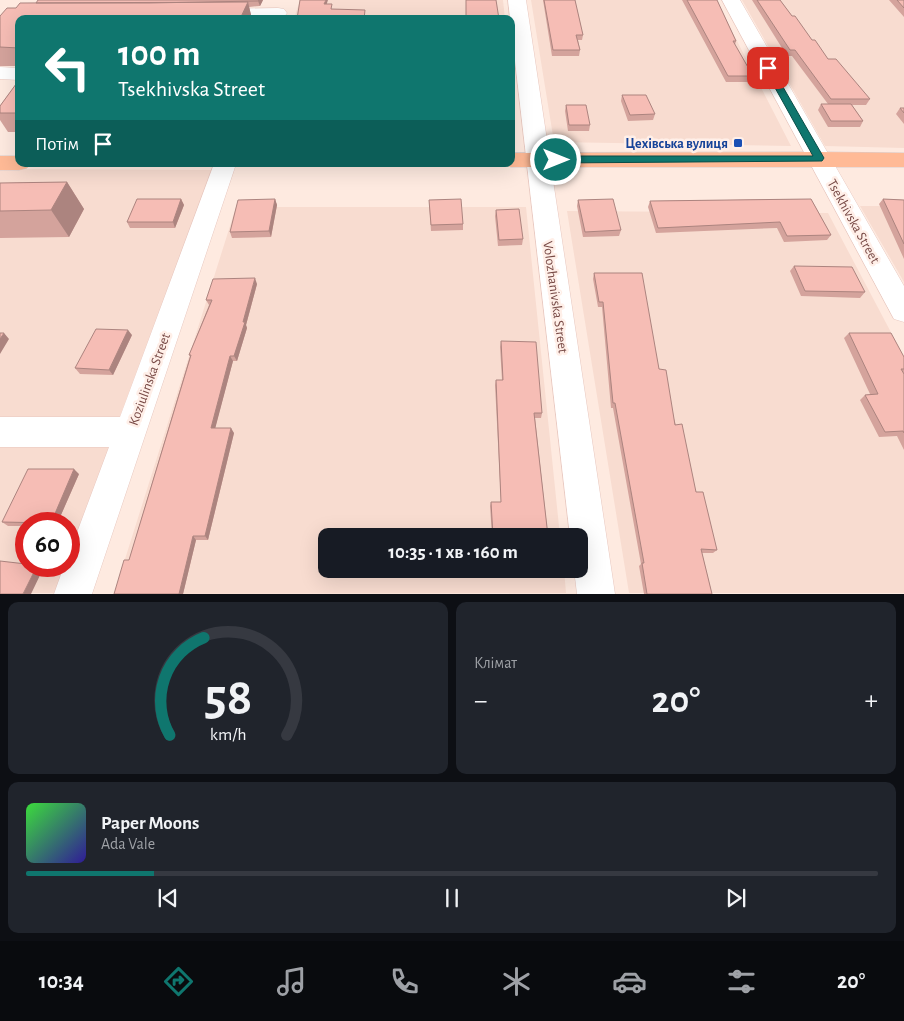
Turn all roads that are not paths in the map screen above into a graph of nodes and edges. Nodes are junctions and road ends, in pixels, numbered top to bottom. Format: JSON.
{"nodes":[{"id":1,"x":517,"y":0,"type":"edge"},
{"id":2,"x":731,"y":0,"type":"edge"},
{"id":3,"x":279,"y":11,"type":"edge"},
{"id":4,"x":199,"y":14,"type":"edge"},
{"id":5,"x":0,"y":73,"type":"edge"},
{"id":6,"x":15,"y":74,"type":"edge"},
{"id":7,"x":819,"y":158,"type":"junction"},
{"id":8,"x":524,"y":160,"type":"edge"},
{"id":9,"x":904,"y":160,"type":"edge"},
{"id":10,"x":0,"y":163,"type":"edge"},
{"id":11,"x":15,"y":163,"type":"edge"},
{"id":12,"x":224,"y":167,"type":"edge"},
{"id":13,"x":904,"y":311,"type":"edge"},
{"id":14,"x":0,"y":432,"type":"edge"},
{"id":15,"x":130,"y":432,"type":"junction"},
{"id":16,"x":73,"y":594,"type":"edge"},
{"id":17,"x":596,"y":594,"type":"edge"}],
"edges":[{"from":1,"to":8,"type":"street","name":"Volozhanivska Street"},
{"from":2,"to":7,"type":"street","name":"Tsekhivska Street"},
{"from":3,"to":4,"type":"street"},
{"from":5,"to":6,"type":"street"},
{"from":7,"to":8,"type":"main road"},
{"from":7,"to":9,"type":"main road"},
{"from":7,"to":13,"type":"street","name":"Tsekhivska Street"},
{"from":8,"to":17,"type":"street","name":"Volozhanivska Street"},
{"from":10,"to":11,"type":"main road"},
{"from":12,"to":15,"type":"street","name":"Koziulinska Street"},
{"from":14,"to":15,"type":"street"},
{"from":15,"to":16,"type":"street","name":"Koziulinska Street"}]}
